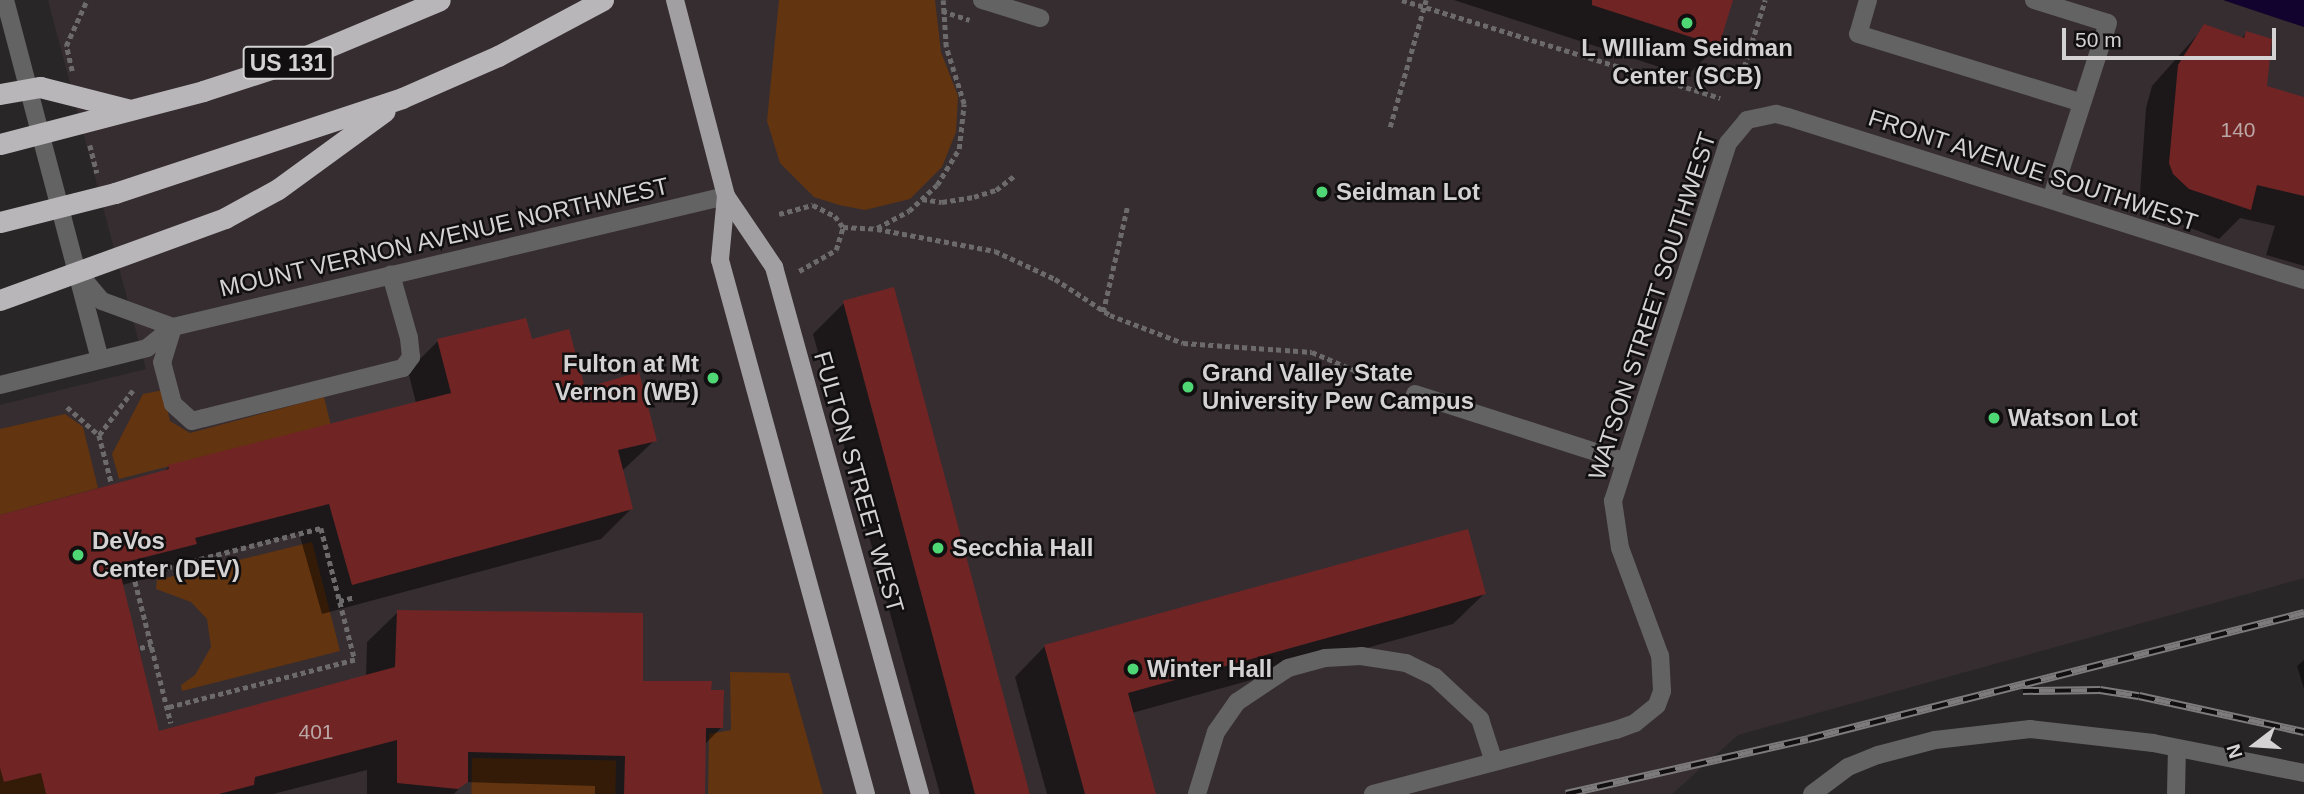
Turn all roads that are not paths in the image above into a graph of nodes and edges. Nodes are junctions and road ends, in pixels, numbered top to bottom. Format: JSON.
{"nodes":[{"id":1,"x":5,"y":0,"type":"edge"},
{"id":2,"x":440,"y":0,"type":"edge"},
{"id":3,"x":603,"y":0,"type":"edge"},
{"id":4,"x":675,"y":0,"type":"edge"},
{"id":5,"x":982,"y":0,"type":"edge"},
{"id":6,"x":1868,"y":0,"type":"edge"},
{"id":7,"x":2034,"y":0,"type":"edge"},
{"id":8,"x":1040,"y":18,"type":"dead end"},
{"id":9,"x":0,"y":94,"type":"edge"},
{"id":10,"x":402,"y":98,"type":"junction"},
{"id":11,"x":2079,"y":102,"type":"junction"},
{"id":12,"x":87,"y":111,"type":"junction"},
{"id":13,"x":1747,"y":120,"type":"joint"},
{"id":14,"x":0,"y":144,"type":"edge"},
{"id":15,"x":726,"y":196,"type":"junction"},
{"id":16,"x":2051,"y":199,"type":"junction"},
{"id":17,"x":6,"y":220,"type":"edge"},
{"id":18,"x":77,"y":272,"type":"junction"},
{"id":19,"x":391,"y":275,"type":"junction"},
{"id":20,"x":2304,"y":280,"type":"edge"},
{"id":21,"x":0,"y":300,"type":"edge"},
{"id":22,"x":173,"y":327,"type":"junction"},
{"id":23,"x":100,"y":359,"type":"junction"},
{"id":24,"x":0,"y":385,"type":"edge"},
{"id":25,"x":1415,"y":394,"type":"dead end"},
{"id":26,"x":1624,"y":461,"type":"junction"},
{"id":27,"x":2177,"y":748,"type":"junction"},
{"id":28,"x":1494,"y":762,"type":"junction"},
{"id":29,"x":2304,"y":773,"type":"edge"},
{"id":30,"x":866,"y":794,"type":"edge"},
{"id":31,"x":919,"y":794,"type":"edge"},
{"id":32,"x":1197,"y":794,"type":"edge"},
{"id":33,"x":1373,"y":794,"type":"edge"},
{"id":34,"x":1812,"y":794,"type":"edge"},
{"id":35,"x":2176,"y":794,"type":"edge"}],
"edges":[{"from":1,"to":18,"type":"street"},
{"from":2,"to":12,"type":"highway","number":"US 131"},
{"from":3,"to":10,"type":"highway","number":"US 131"},
{"from":4,"to":15,"type":"main road","name":"FULTON STREET WEST"},
{"from":5,"to":8,"type":"street"},
{"from":6,"to":11,"type":"street"},
{"from":7,"to":11,"type":"street"},
{"from":9,"to":12,"type":"highway"},
{"from":10,"to":17,"type":"highway","number":"US 131"},
{"from":10,"to":21,"type":"highway"},
{"from":11,"to":16,"type":"street"},
{"from":12,"to":14,"type":"highway"},
{"from":13,"to":16,"type":"street","name":"FRONT AVENUE SOUTHWEST"},
{"from":13,"to":26,"type":"street","name":"WATSON STREET SOUTHWEST"},
{"from":15,"to":19,"type":"street","name":"MOUNT VERNON AVENUE NORTHWEST"},
{"from":15,"to":30,"type":"main road","name":"FULTON STREET WEST"},
{"from":15,"to":31,"type":"main road","name":"FULTON STREET WEST"},
{"from":16,"to":20,"type":"street","name":"FRONT AVENUE SOUTHWEST"},
{"from":18,"to":22,"type":"street"},
{"from":18,"to":23,"type":"street"},
{"from":19,"to":22,"type":"street","name":"MOUNT VERNON AVENUE NORTHWEST"},
{"from":19,"to":22,"type":"street"},
{"from":22,"to":23,"type":"street","name":"MOUNT VERNON AVENUE NORTHWEST"},
{"from":23,"to":24,"type":"street","name":"MOUNT VERNON AVENUE NORTHWEST"},
{"from":25,"to":26,"type":"street"},
{"from":26,"to":28,"type":"street","name":"WATSON STREET SOUTHWEST"},
{"from":27,"to":29,"type":"street"},
{"from":27,"to":34,"type":"street"},
{"from":27,"to":35,"type":"street"},
{"from":28,"to":32,"type":"street"},
{"from":28,"to":33,"type":"street","name":"WATSON STREET SOUTHWEST"}]}
